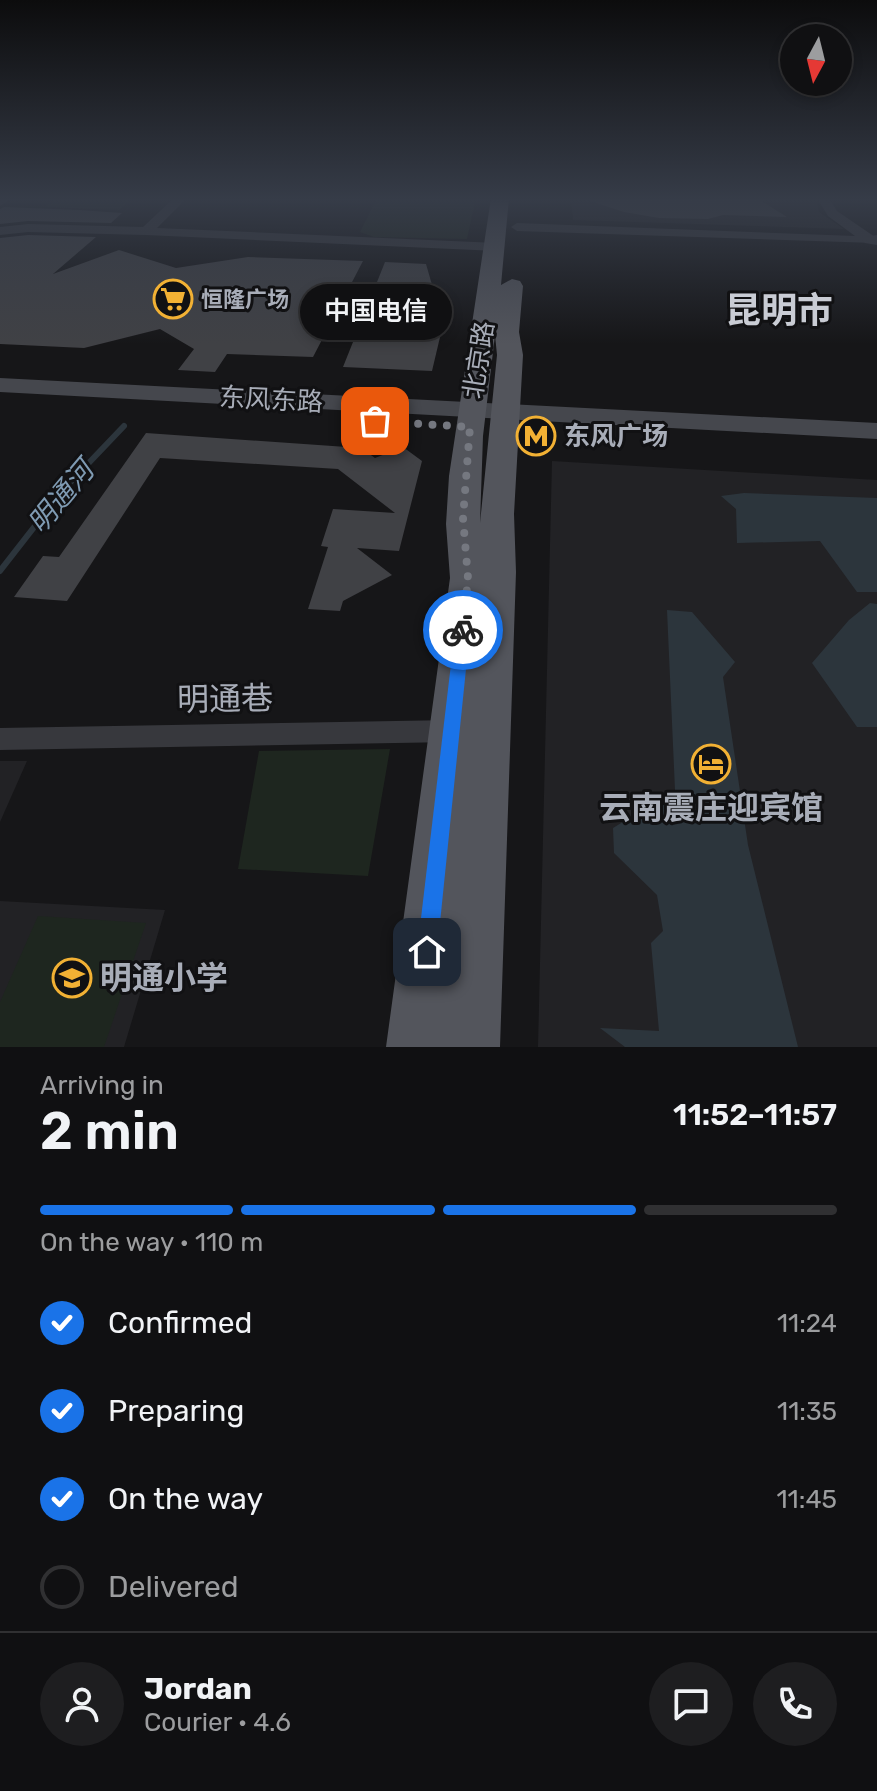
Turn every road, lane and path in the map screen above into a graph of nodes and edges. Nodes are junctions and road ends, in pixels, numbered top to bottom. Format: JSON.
{"nodes":[{"id":1,"x":494,"y":247,"type":"edge"},
{"id":2,"x":497,"y":247,"type":"joint"},
{"id":3,"x":514,"y":247,"type":"edge"},
{"id":4,"x":0,"y":385,"type":"edge"},
{"id":5,"x":0,"y":401,"type":"edge"},
{"id":6,"x":488,"y":419,"type":"junction"},
{"id":7,"x":877,"y":431,"type":"edge"},
{"id":8,"x":877,"y":445,"type":"edge"},
{"id":9,"x":452,"y":731,"type":"junction"},
{"id":10,"x":0,"y":739,"type":"edge"},
{"id":11,"x":416,"y":1047,"type":"edge"},
{"id":12,"x":470,"y":1047,"type":"edge"}],
"edges":[{"from":1,"to":2,"type":"street"},
{"from":2,"to":6,"type":"main road","name":"北京路"},
{"from":3,"to":6,"type":"main road","name":"北京路"},
{"from":4,"to":6,"type":"main road","name":"东风东路"},
{"from":5,"to":6,"type":"main road","name":"东风东路"},
{"from":6,"to":7,"type":"main road","name":"东风东路"},
{"from":6,"to":8,"type":"main road","name":"东风东路"},
{"from":6,"to":9,"type":"main road","name":"北京路"},
{"from":6,"to":12,"type":"main road","name":"北京路"},
{"from":9,"to":10,"type":"street","name":"明通巷"},
{"from":9,"to":11,"type":"main road","name":"北京路"}]}
